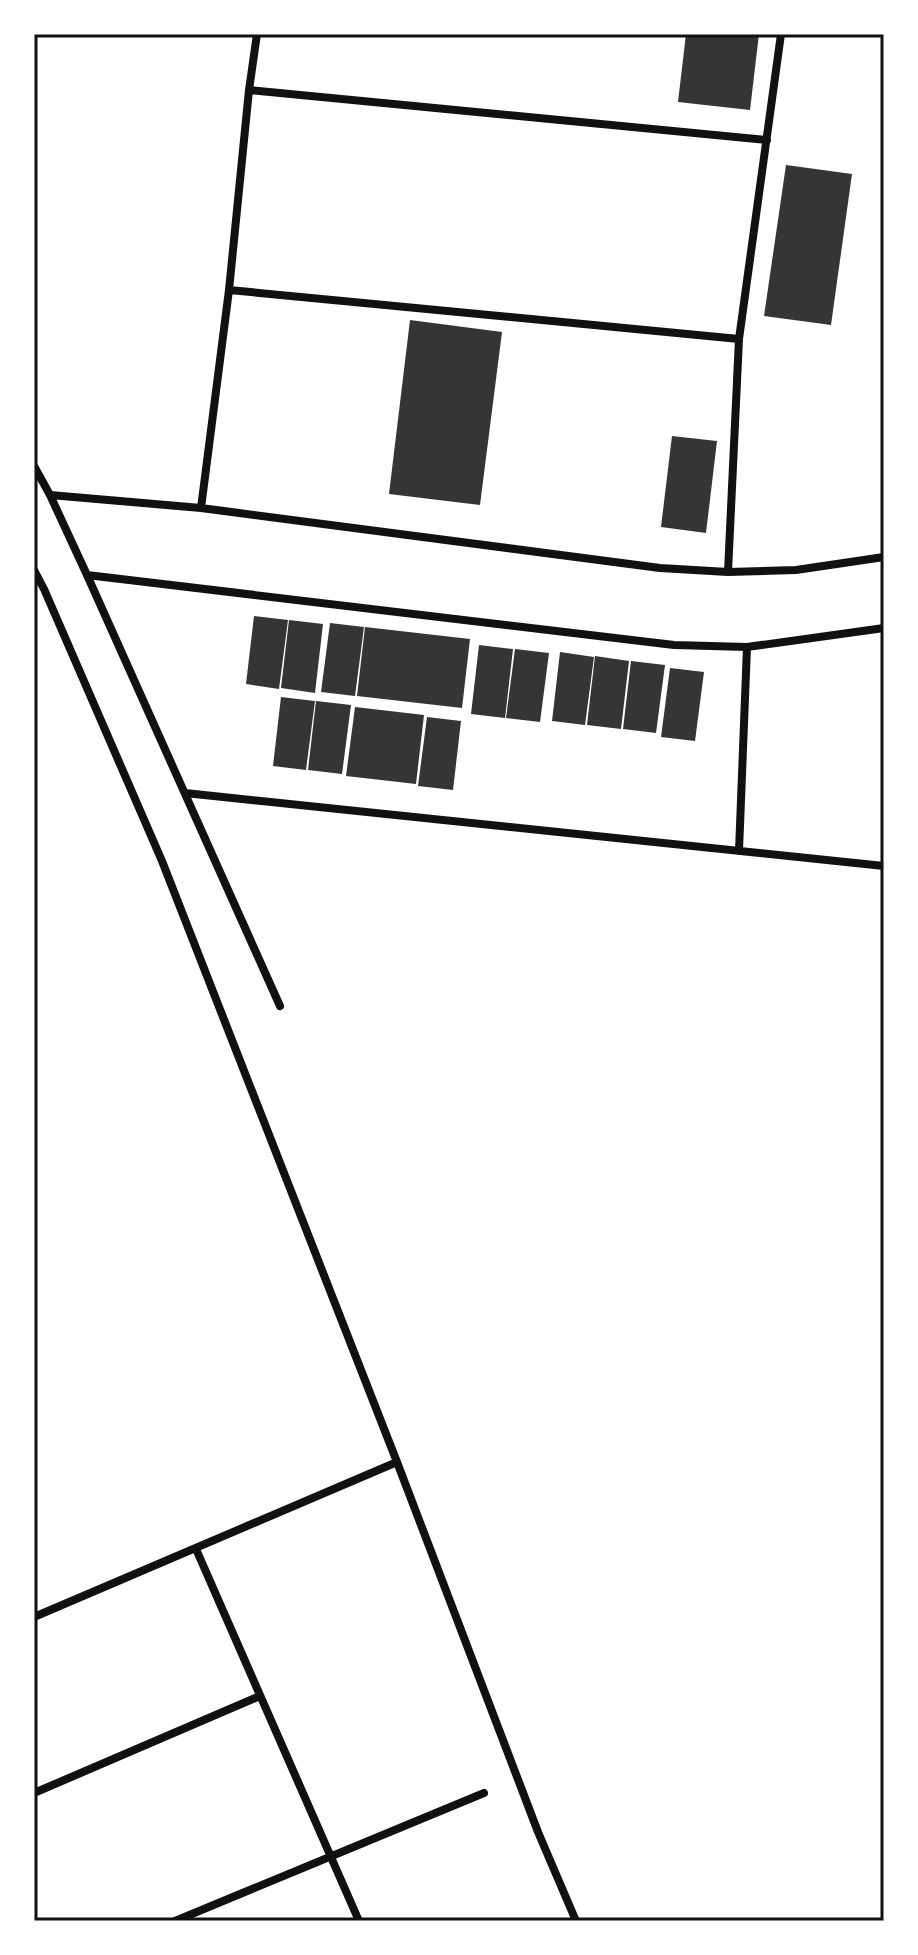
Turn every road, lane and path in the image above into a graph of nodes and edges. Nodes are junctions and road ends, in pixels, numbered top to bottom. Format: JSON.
{"nodes":[{"id":1,"x":257,"y":34,"type":"edge"},
{"id":2,"x":781,"y":34,"type":"edge"},
{"id":3,"x":249,"y":90,"type":"junction"},
{"id":4,"x":767,"y":140,"type":"junction"},
{"id":5,"x":229,"y":290,"type":"junction"},
{"id":6,"x":739,"y":339,"type":"junction"},
{"id":7,"x":34,"y":466,"type":"edge"},
{"id":8,"x":50,"y":495,"type":"junction"},
{"id":9,"x":201,"y":508,"type":"junction"},
{"id":10,"x":884,"y":557,"type":"edge"},
{"id":11,"x":34,"y":570,"type":"edge"},
{"id":12,"x":728,"y":572,"type":"junction"},
{"id":13,"x":87,"y":575,"type":"junction"},
{"id":14,"x":884,"y":628,"type":"edge"},
{"id":15,"x":747,"y":647,"type":"junction"},
{"id":16,"x":185,"y":793,"type":"junction"},
{"id":17,"x":739,"y":851,"type":"junction"},
{"id":18,"x":884,"y":866,"type":"edge"},
{"id":19,"x":280,"y":1006,"type":"dead end"},
{"id":20,"x":397,"y":1462,"type":"junction"},
{"id":21,"x":196,"y":1549,"type":"junction"},
{"id":22,"x":34,"y":1617,"type":"edge"},
{"id":23,"x":260,"y":1696,"type":"junction"},
{"id":24,"x":34,"y":1793,"type":"edge"},
{"id":25,"x":484,"y":1793,"type":"dead end"},
{"id":26,"x":331,"y":1857,"type":"junction"},
{"id":27,"x":175,"y":1921,"type":"edge"},
{"id":28,"x":359,"y":1921,"type":"edge"},
{"id":29,"x":576,"y":1921,"type":"edge"}],
"edges":[{"from":1,"to":3,"type":"street"},
{"from":2,"to":4,"type":"street"},
{"from":3,"to":4,"type":"street"},
{"from":3,"to":5,"type":"street"},
{"from":4,"to":6,"type":"street"},
{"from":5,"to":6,"type":"street"},
{"from":5,"to":9,"type":"street"},
{"from":6,"to":12,"type":"street"},
{"from":7,"to":8,"type":"street"},
{"from":8,"to":9,"type":"street"},
{"from":8,"to":13,"type":"street"},
{"from":9,"to":12,"type":"street"},
{"from":10,"to":12,"type":"street"},
{"from":11,"to":20,"type":"street"},
{"from":13,"to":15,"type":"street"},
{"from":13,"to":16,"type":"street"},
{"from":14,"to":15,"type":"street"},
{"from":15,"to":17,"type":"street"},
{"from":16,"to":17,"type":"street"},
{"from":16,"to":19,"type":"street"},
{"from":17,"to":18,"type":"street"},
{"from":20,"to":21,"type":"street"},
{"from":20,"to":29,"type":"street"},
{"from":21,"to":22,"type":"street"},
{"from":21,"to":23,"type":"street"},
{"from":23,"to":24,"type":"street"},
{"from":23,"to":26,"type":"street"},
{"from":25,"to":26,"type":"street"},
{"from":26,"to":27,"type":"street"},
{"from":26,"to":28,"type":"street"}]}
